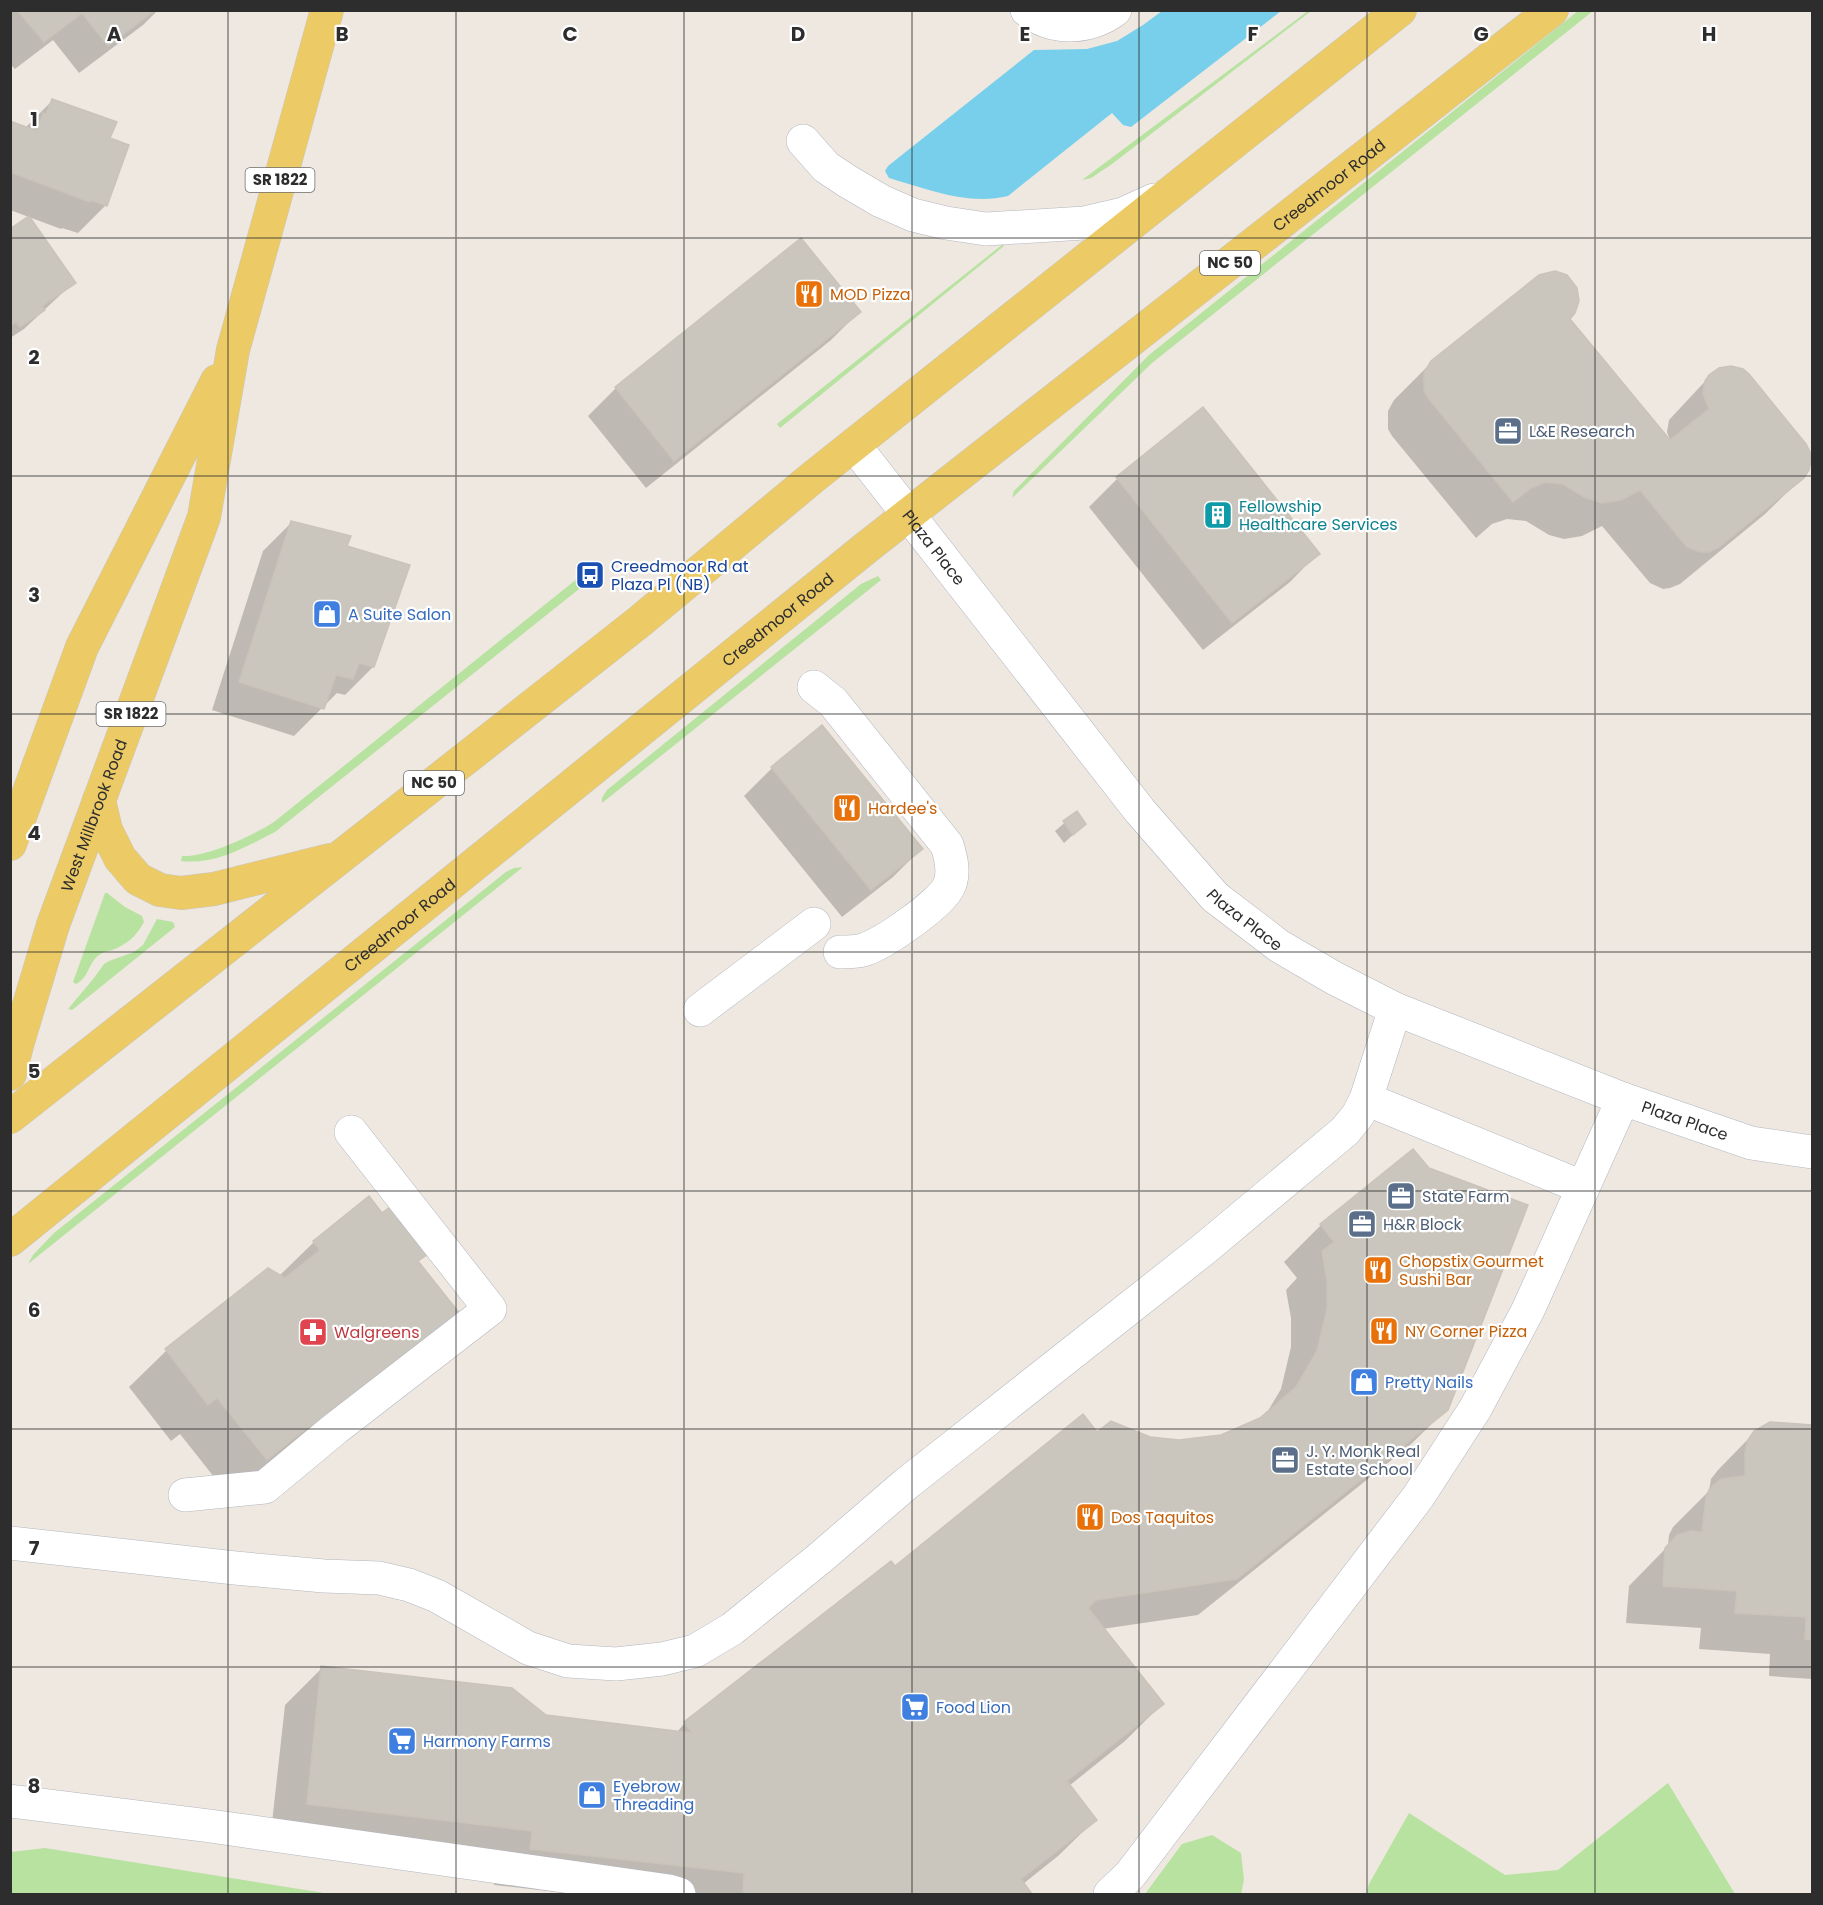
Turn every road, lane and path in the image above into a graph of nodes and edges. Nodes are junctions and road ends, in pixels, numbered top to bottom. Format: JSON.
{"nodes":[{"id":1,"x":327,"y":10,"type":"edge"},
{"id":2,"x":1027,"y":10,"type":"edge"},
{"id":3,"x":1115,"y":10,"type":"edge"},
{"id":4,"x":1401,"y":10,"type":"edge"},
{"id":5,"x":1552,"y":10,"type":"edge"},
{"id":6,"x":803,"y":141,"type":"dead end"},
{"id":7,"x":1167,"y":195,"type":"junction"},
{"id":8,"x":233,"y":350,"type":"junction"},
{"id":9,"x":854,"y":445,"type":"junction"},
{"id":10,"x":908,"y":516,"type":"junction"},
{"id":11,"x":814,"y":687,"type":"dead end"},
{"id":12,"x":99,"y":800,"type":"junction"},
{"id":13,"x":10,"y":844,"type":"edge"},
{"id":14,"x":340,"y":857,"type":"junction"},
{"id":15,"x":814,"y":924,"type":"dead end"},
{"id":16,"x":840,"y":952,"type":"dead end"},
{"id":17,"x":1395,"y":1009,"type":"junction"},
{"id":18,"x":700,"y":1010,"type":"dead end"},
{"id":19,"x":10,"y":1074,"type":"edge"},
{"id":20,"x":1366,"y":1099,"type":"junction"},
{"id":21,"x":1623,"y":1099,"type":"junction"},
{"id":22,"x":10,"y":1117,"type":"edge"},
{"id":23,"x":351,"y":1132,"type":"dead end"},
{"id":24,"x":1812,"y":1152,"type":"edge"},
{"id":25,"x":1582,"y":1186,"type":"junction"},
{"id":26,"x":10,"y":1240,"type":"edge"},
{"id":27,"x":185,"y":1495,"type":"dead end"},
{"id":28,"x":10,"y":1543,"type":"edge"},
{"id":29,"x":10,"y":1801,"type":"edge"},
{"id":30,"x":679,"y":1894,"type":"edge"},
{"id":31,"x":1110,"y":1894,"type":"edge"}],
"edges":[{"from":1,"to":8,"type":"main road","name":"West Millbrook Road","number":"SR 1822"},
{"from":2,"to":3,"type":"street"},
{"from":4,"to":7,"type":"main road","number":"NC 50"},
{"from":5,"to":10,"type":"main road","name":"Creedmoor Road","number":"NC 50"},
{"from":6,"to":7,"type":"street"},
{"from":7,"to":9,"type":"main road","number":"NC 50"},
{"from":8,"to":12,"type":"main road","name":"West Millbrook Road","number":"SR 1822"},
{"from":8,"to":13,"type":"main road","name":"West Millbrook Road"},
{"from":9,"to":10,"type":"street","name":"Plaza Place"},
{"from":9,"to":14,"type":"main road","number":"NC 50"},
{"from":10,"to":17,"type":"street","name":"Plaza Place"},
{"from":10,"to":26,"type":"main road","name":"Creedmoor Road","number":"NC 50"},
{"from":11,"to":16,"type":"street"},
{"from":12,"to":14,"type":"main road"},
{"from":12,"to":19,"type":"main road","name":"West Millbrook Road","number":"SR 1822"},
{"from":14,"to":22,"type":"main road","number":"NC 50"},
{"from":15,"to":18,"type":"street"},
{"from":17,"to":20,"type":"street"},
{"from":17,"to":21,"type":"street","name":"Plaza Place"},
{"from":20,"to":25,"type":"street"},
{"from":20,"to":28,"type":"street"},
{"from":21,"to":24,"type":"street","name":"Plaza Place"},
{"from":21,"to":25,"type":"street"},
{"from":23,"to":27,"type":"street"},
{"from":25,"to":31,"type":"street"},
{"from":29,"to":30,"type":"street"}]}
